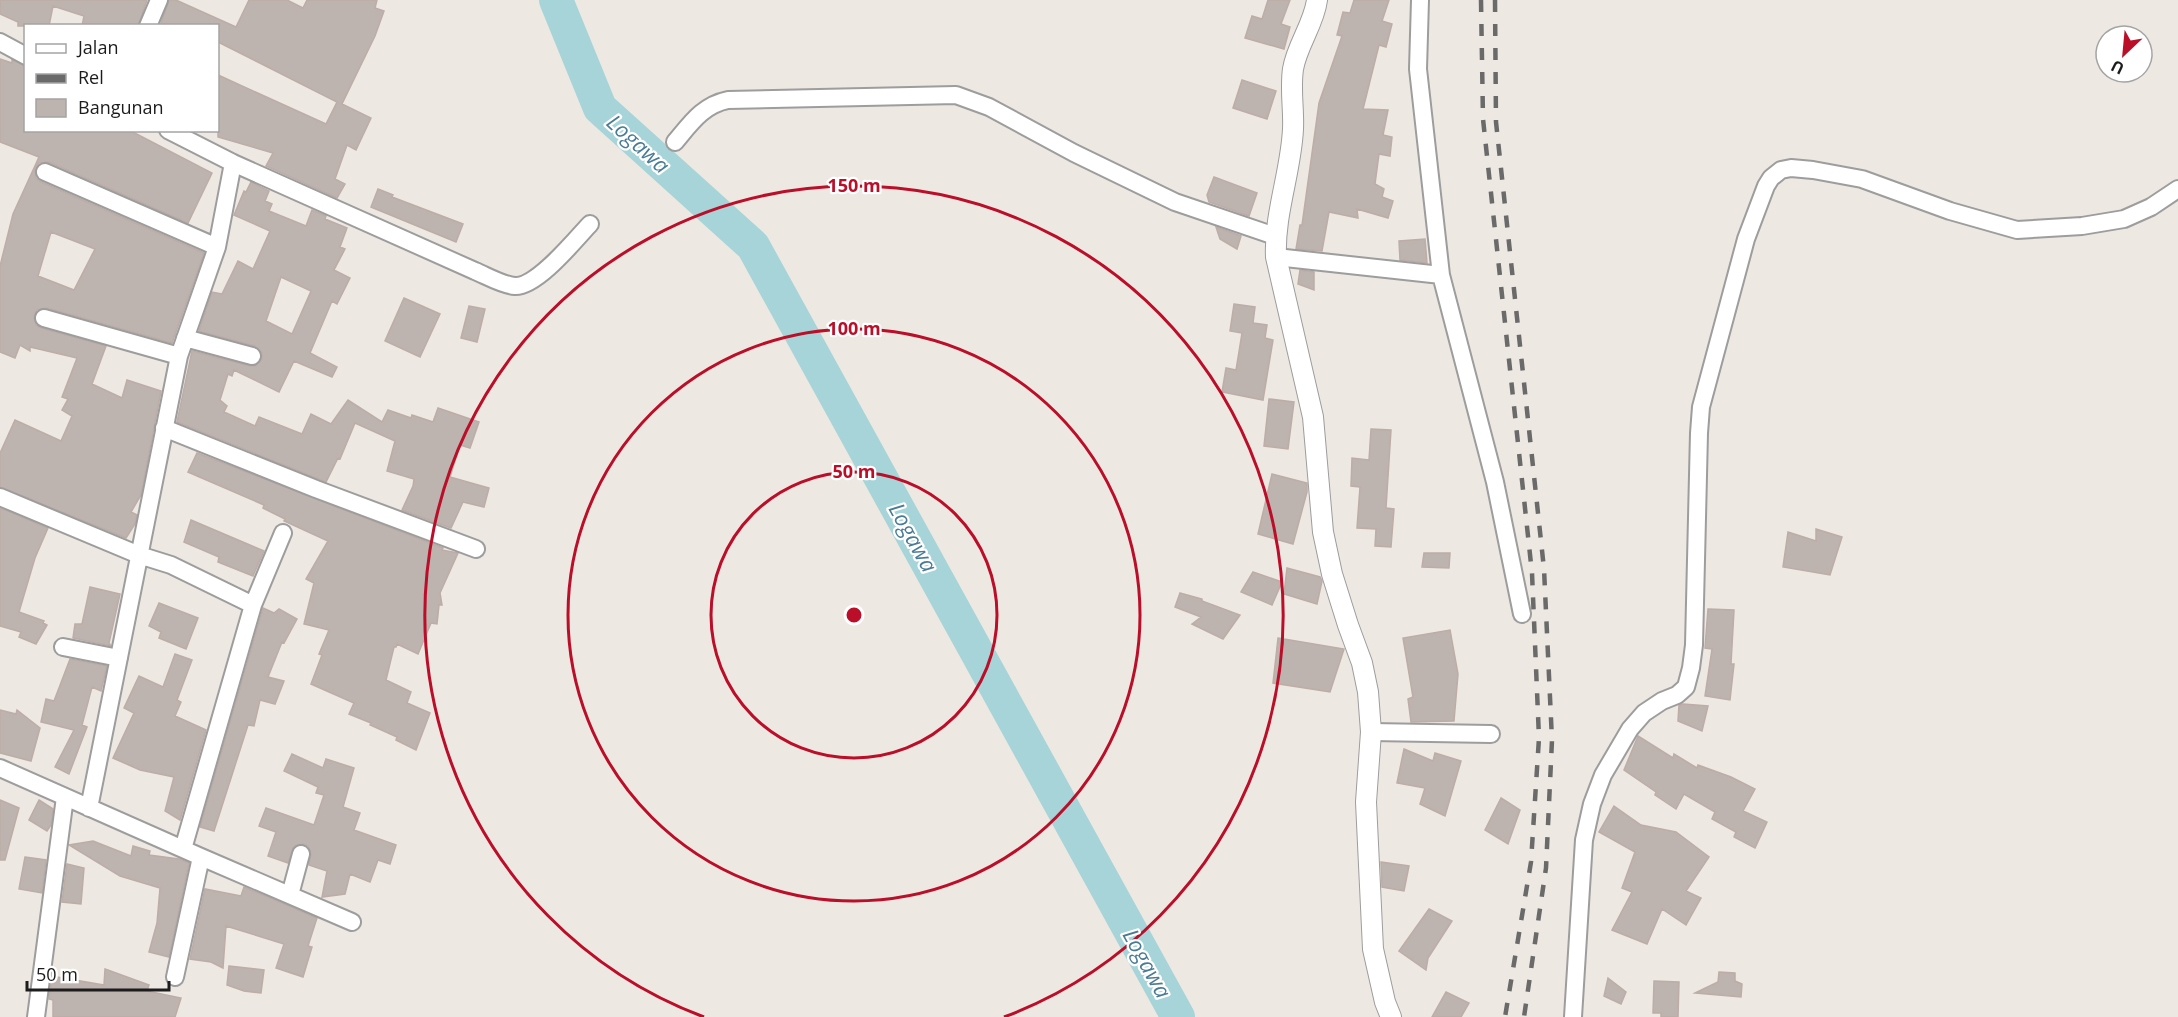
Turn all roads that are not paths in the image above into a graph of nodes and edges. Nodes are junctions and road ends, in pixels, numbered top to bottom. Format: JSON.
{"nodes":[{"id":1,"x":159,"y":0,"type":"edge"},
{"id":2,"x":1317,"y":0,"type":"edge"},
{"id":3,"x":1420,"y":0,"type":"edge"},
{"id":4,"x":149,"y":24,"type":"edge"},
{"id":5,"x":0,"y":42,"type":"edge"},
{"id":6,"x":24,"y":55,"type":"edge"},
{"id":7,"x":172,"y":132,"type":"edge"},
{"id":8,"x":675,"y":142,"type":"dead end"},
{"id":9,"x":233,"y":163,"type":"junction"},
{"id":10,"x":45,"y":172,"type":"dead end"},
{"id":11,"x":2178,"y":189,"type":"edge"},
{"id":12,"x":590,"y":224,"type":"dead end"},
{"id":13,"x":1275,"y":236,"type":"junction"},
{"id":14,"x":217,"y":247,"type":"junction"},
{"id":15,"x":1276,"y":257,"type":"junction"},
{"id":16,"x":1441,"y":275,"type":"junction"},
{"id":17,"x":44,"y":318,"type":"dead end"},
{"id":18,"x":185,"y":338,"type":"junction"},
{"id":19,"x":179,"y":356,"type":"junction"},
{"id":20,"x":252,"y":356,"type":"dead end"},
{"id":21,"x":164,"y":428,"type":"junction"},
{"id":22,"x":0,"y":498,"type":"edge"},
{"id":23,"x":284,"y":533,"type":"dead end"},
{"id":24,"x":476,"y":549,"type":"dead end"},
{"id":25,"x":140,"y":555,"type":"junction"},
{"id":26,"x":253,"y":605,"type":"junction"},
{"id":27,"x":1522,"y":614,"type":"dead end"},
{"id":28,"x":63,"y":647,"type":"dead end"},
{"id":29,"x":119,"y":658,"type":"junction"},
{"id":30,"x":1371,"y":732,"type":"junction"},
{"id":31,"x":1491,"y":734,"type":"dead end"},
{"id":32,"x":0,"y":768,"type":"edge"},
{"id":33,"x":65,"y":797,"type":"junction"},
{"id":34,"x":89,"y":808,"type":"junction"},
{"id":35,"x":183,"y":849,"type":"junction"},
{"id":36,"x":300,"y":854,"type":"dead end"},
{"id":37,"x":201,"y":858,"type":"junction"},
{"id":38,"x":290,"y":895,"type":"junction"},
{"id":39,"x":352,"y":922,"type":"dead end"},
{"id":40,"x":175,"y":977,"type":"dead end"},
{"id":41,"x":36,"y":1017,"type":"edge"},
{"id":42,"x":1391,"y":1017,"type":"edge"},
{"id":43,"x":1573,"y":1017,"type":"edge"}],
"edges":[{"from":1,"to":4,"type":"street"},
{"from":2,"to":13,"type":"street"},
{"from":3,"to":16,"type":"street"},
{"from":5,"to":6,"type":"street"},
{"from":7,"to":9,"type":"street"},
{"from":8,"to":13,"type":"street"},
{"from":9,"to":12,"type":"street"},
{"from":9,"to":14,"type":"street"},
{"from":10,"to":14,"type":"street"},
{"from":11,"to":43,"type":"street"},
{"from":13,"to":15,"type":"street"},
{"from":14,"to":18,"type":"street"},
{"from":15,"to":16,"type":"street"},
{"from":15,"to":30,"type":"street"},
{"from":16,"to":27,"type":"street"},
{"from":17,"to":19,"type":"street"},
{"from":18,"to":19,"type":"street"},
{"from":18,"to":20,"type":"street"},
{"from":19,"to":21,"type":"street"},
{"from":21,"to":24,"type":"street"},
{"from":21,"to":25,"type":"street"},
{"from":22,"to":25,"type":"street"},
{"from":23,"to":26,"type":"street"},
{"from":25,"to":26,"type":"street"},
{"from":25,"to":29,"type":"street"},
{"from":26,"to":35,"type":"street"},
{"from":28,"to":29,"type":"street"},
{"from":29,"to":34,"type":"street"},
{"from":30,"to":31,"type":"street"},
{"from":30,"to":42,"type":"street"},
{"from":32,"to":33,"type":"street"},
{"from":33,"to":34,"type":"street"},
{"from":33,"to":41,"type":"street"},
{"from":34,"to":35,"type":"street"},
{"from":35,"to":37,"type":"street"},
{"from":36,"to":38,"type":"street"},
{"from":37,"to":38,"type":"street"},
{"from":37,"to":40,"type":"street"},
{"from":38,"to":39,"type":"street"}]}
